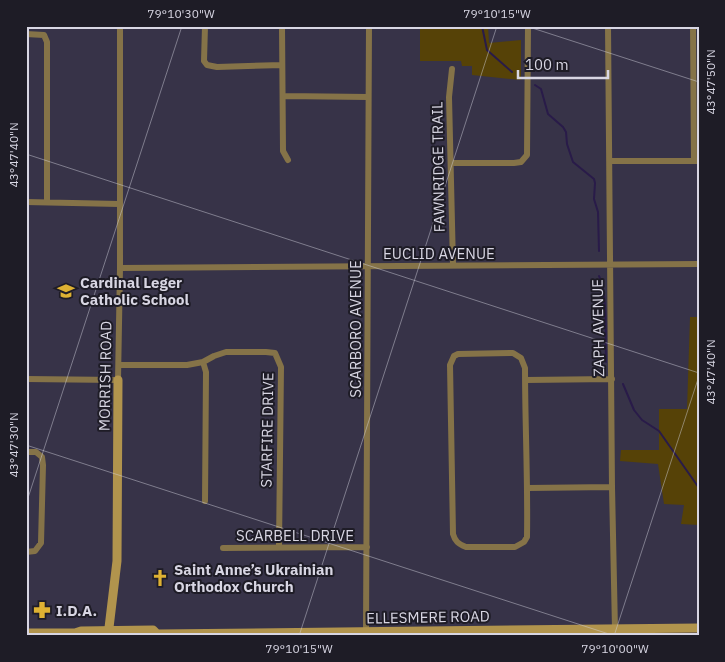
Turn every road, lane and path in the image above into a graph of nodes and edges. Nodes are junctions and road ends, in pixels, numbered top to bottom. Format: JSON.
{"nodes":[{"id":1,"x":120,"y":26,"type":"edge"},
{"id":2,"x":205,"y":26,"type":"edge"},
{"id":3,"x":282,"y":26,"type":"edge"},
{"id":4,"x":369,"y":26,"type":"edge"},
{"id":5,"x":528,"y":26,"type":"edge"},
{"id":6,"x":608,"y":26,"type":"edge"},
{"id":7,"x":693,"y":26,"type":"edge"},
{"id":8,"x":26,"y":34,"type":"edge"},
{"id":9,"x":282,"y":65,"type":"junction"},
{"id":10,"x":452,"y":70,"type":"dead end"},
{"id":11,"x":696,"y":89,"type":"edge"},
{"id":12,"x":283,"y":96,"type":"junction"},
{"id":13,"x":368,"y":97,"type":"junction"},
{"id":14,"x":288,"y":160,"type":"dead end"},
{"id":15,"x":610,"y":161,"type":"junction"},
{"id":16,"x":696,"y":161,"type":"edge"},
{"id":17,"x":451,"y":163,"type":"junction"},
{"id":18,"x":26,"y":202,"type":"edge"},
{"id":19,"x":47,"y":202,"type":"junction"},
{"id":20,"x":119,"y":204,"type":"junction"},
{"id":21,"x":610,"y":264,"type":"junction"},
{"id":22,"x":699,"y":264,"type":"edge"},
{"id":23,"x":453,"y":265,"type":"junction"},
{"id":24,"x":368,"y":266,"type":"junction"},
{"id":25,"x":120,"y":268,"type":"junction"},
{"id":26,"x":203,"y":362,"type":"junction"},
{"id":27,"x":119,"y":365,"type":"junction"},
{"id":28,"x":26,"y":379,"type":"edge"},
{"id":29,"x":612,"y":379,"type":"junction"},
{"id":30,"x":118,"y":380,"type":"junction"},
{"id":31,"x":526,"y":380,"type":"junction"},
{"id":32,"x":26,"y":452,"type":"edge"},
{"id":33,"x":612,"y":487,"type":"junction"},
{"id":34,"x":528,"y":488,"type":"junction"},
{"id":35,"x":205,"y":501,"type":"dead end"},
{"id":36,"x":279,"y":547,"type":"junction"},
{"id":37,"x":366,"y":547,"type":"junction"},
{"id":38,"x":223,"y":548,"type":"dead end"},
{"id":39,"x":26,"y":552,"type":"edge"},
{"id":40,"x":699,"y":628,"type":"edge"},
{"id":41,"x":615,"y":630,"type":"junction"},
{"id":42,"x":366,"y":632,"type":"junction"},
{"id":43,"x":26,"y":633,"type":"edge"},
{"id":44,"x":108,"y":633,"type":"edge"},
{"id":45,"x":344,"y":634,"type":"edge"},
{"id":46,"x":77,"y":635,"type":"edge"},
{"id":47,"x":156,"y":635,"type":"edge"}],
"edges":[{"from":1,"to":20,"type":"street","name":"MORRISH ROAD"},
{"from":2,"to":9,"type":"street"},
{"from":3,"to":9,"type":"street"},
{"from":4,"to":13,"type":"street","name":"SCARBORO AVENUE"},
{"from":5,"to":17,"type":"street"},
{"from":6,"to":15,"type":"street","name":"ZAPH AVENUE"},
{"from":7,"to":11,"type":"street"},
{"from":8,"to":19,"type":"street"},
{"from":9,"to":12,"type":"street"},
{"from":10,"to":17,"type":"street","name":"FAWNRIDGE TRAIL"},
{"from":11,"to":16,"type":"street"},
{"from":12,"to":13,"type":"street"},
{"from":12,"to":14,"type":"street"},
{"from":13,"to":24,"type":"street","name":"SCARBORO AVENUE"},
{"from":15,"to":16,"type":"street"},
{"from":15,"to":21,"type":"street","name":"ZAPH AVENUE"},
{"from":17,"to":23,"type":"street","name":"FAWNRIDGE TRAIL"},
{"from":18,"to":19,"type":"street"},
{"from":19,"to":20,"type":"street"},
{"from":20,"to":25,"type":"street","name":"MORRISH ROAD"},
{"from":21,"to":22,"type":"street","name":"EUCLID AVENUE"},
{"from":21,"to":23,"type":"street","name":"EUCLID AVENUE"},
{"from":21,"to":29,"type":"street","name":"ZAPH AVENUE"},
{"from":23,"to":24,"type":"street","name":"EUCLID AVENUE"},
{"from":24,"to":25,"type":"street","name":"EUCLID AVENUE"},
{"from":24,"to":37,"type":"street","name":"SCARBORO AVENUE"},
{"from":25,"to":27,"type":"street","name":"MORRISH ROAD"},
{"from":26,"to":27,"type":"street","name":"STARFIRE DRIVE"},
{"from":26,"to":35,"type":"street"},
{"from":26,"to":36,"type":"street","name":"STARFIRE DRIVE"},
{"from":27,"to":30,"type":"street","name":"MORRISH ROAD"},
{"from":28,"to":30,"type":"street"},
{"from":29,"to":31,"type":"street"},
{"from":29,"to":33,"type":"street","name":"ZAPH AVENUE"},
{"from":30,"to":44,"type":"main road","name":"MORRISH ROAD"},
{"from":31,"to":34,"type":"street"},
{"from":31,"to":34,"type":"street"},
{"from":32,"to":39,"type":"street"},
{"from":33,"to":34,"type":"street"},
{"from":33,"to":41,"type":"street","name":"ZAPH AVENUE"},
{"from":36,"to":37,"type":"street","name":"SCARBELL DRIVE"},
{"from":36,"to":38,"type":"street","name":"SCARBELL DRIVE"},
{"from":37,"to":42,"type":"street","name":"SCARBORO AVENUE"},
{"from":40,"to":41,"type":"main road","name":"ELLESMERE ROAD"},
{"from":41,"to":42,"type":"main road","name":"ELLESMERE ROAD"},
{"from":42,"to":45,"type":"main road","name":"ELLESMERE ROAD"},
{"from":43,"to":46,"type":"main road","name":"ELLESMERE ROAD"},
{"from":44,"to":46,"type":"main road","name":"ELLESMERE ROAD"},
{"from":44,"to":47,"type":"main road","name":"ELLESMERE ROAD"},
{"from":45,"to":47,"type":"main road","name":"ELLESMERE ROAD"}]}
